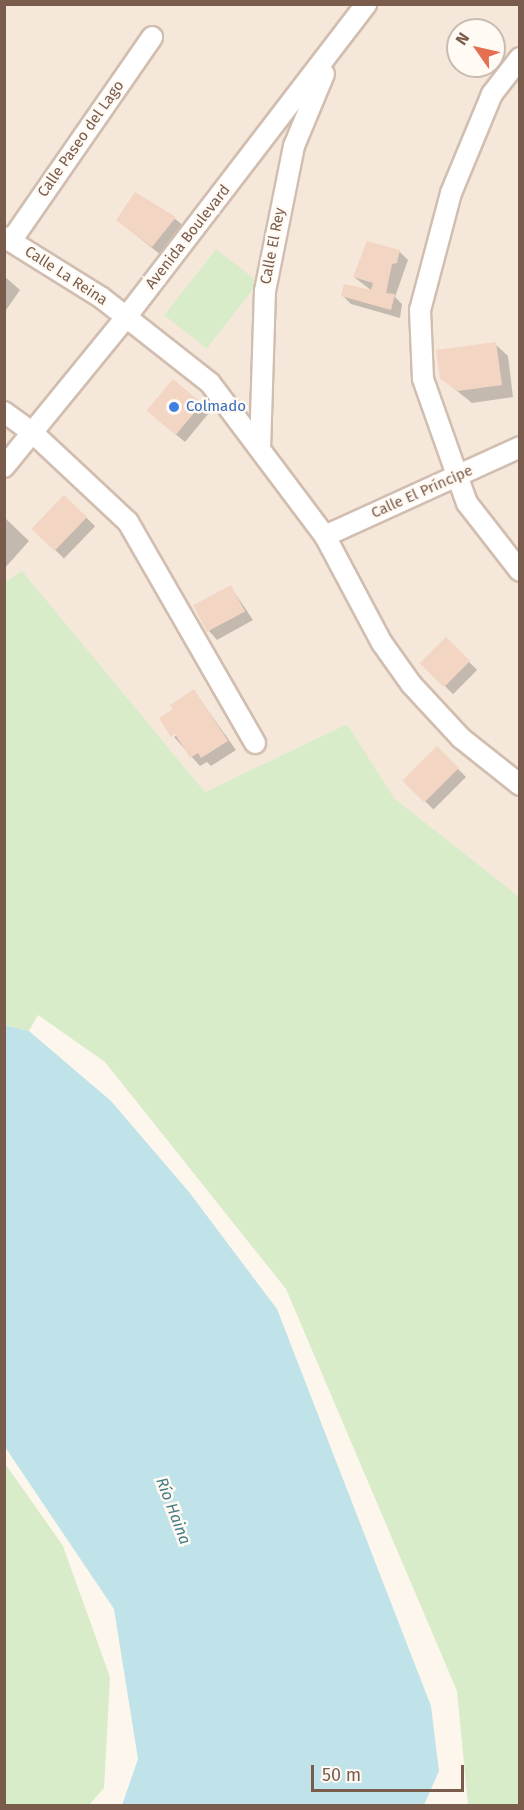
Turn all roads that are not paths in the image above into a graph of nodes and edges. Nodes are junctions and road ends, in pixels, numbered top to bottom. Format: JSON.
{"nodes":[{"id":1,"x":366,"y":4,"type":"edge"},
{"id":2,"x":152,"y":37,"type":"dead end"},
{"id":3,"x":332,"y":52,"type":"junction"},
{"id":4,"x":519,"y":58,"type":"edge"},
{"id":5,"x":8,"y":239,"type":"edge"},
{"id":6,"x":126,"y":316,"type":"junction"},
{"id":7,"x":4,"y":412,"type":"edge"},
{"id":8,"x":33,"y":433,"type":"junction"},
{"id":9,"x":519,"y":447,"type":"edge"},
{"id":10,"x":260,"y":449,"type":"junction"},
{"id":11,"x":4,"y":467,"type":"edge"},
{"id":12,"x":459,"y":476,"type":"junction"},
{"id":13,"x":325,"y":536,"type":"junction"},
{"id":14,"x":519,"y":571,"type":"edge"},
{"id":15,"x":255,"y":742,"type":"dead end"},
{"id":16,"x":519,"y":785,"type":"edge"}],
"edges":[{"from":1,"to":3,"type":"street","name":"Avenida Boulevard"},
{"from":2,"to":5,"type":"street","name":"Calle Paseo del Lago"},
{"from":3,"to":6,"type":"street","name":"Avenida Boulevard"},
{"from":3,"to":10,"type":"street","name":"Calle El Rey"},
{"from":4,"to":12,"type":"street"},
{"from":5,"to":6,"type":"street","name":"Calle La Reina"},
{"from":6,"to":8,"type":"street","name":"Avenida Boulevard"},
{"from":6,"to":10,"type":"street","name":"Calle La Reina"},
{"from":7,"to":8,"type":"street"},
{"from":8,"to":11,"type":"street","name":"Avenida Boulevard"},
{"from":8,"to":15,"type":"street"},
{"from":9,"to":12,"type":"street","name":"Calle El Príncipe"},
{"from":10,"to":13,"type":"street","name":"Calle La Reina"},
{"from":12,"to":13,"type":"street","name":"Calle El Príncipe"},
{"from":12,"to":14,"type":"street"},
{"from":13,"to":16,"type":"street","name":"Calle La Reina"}]}
